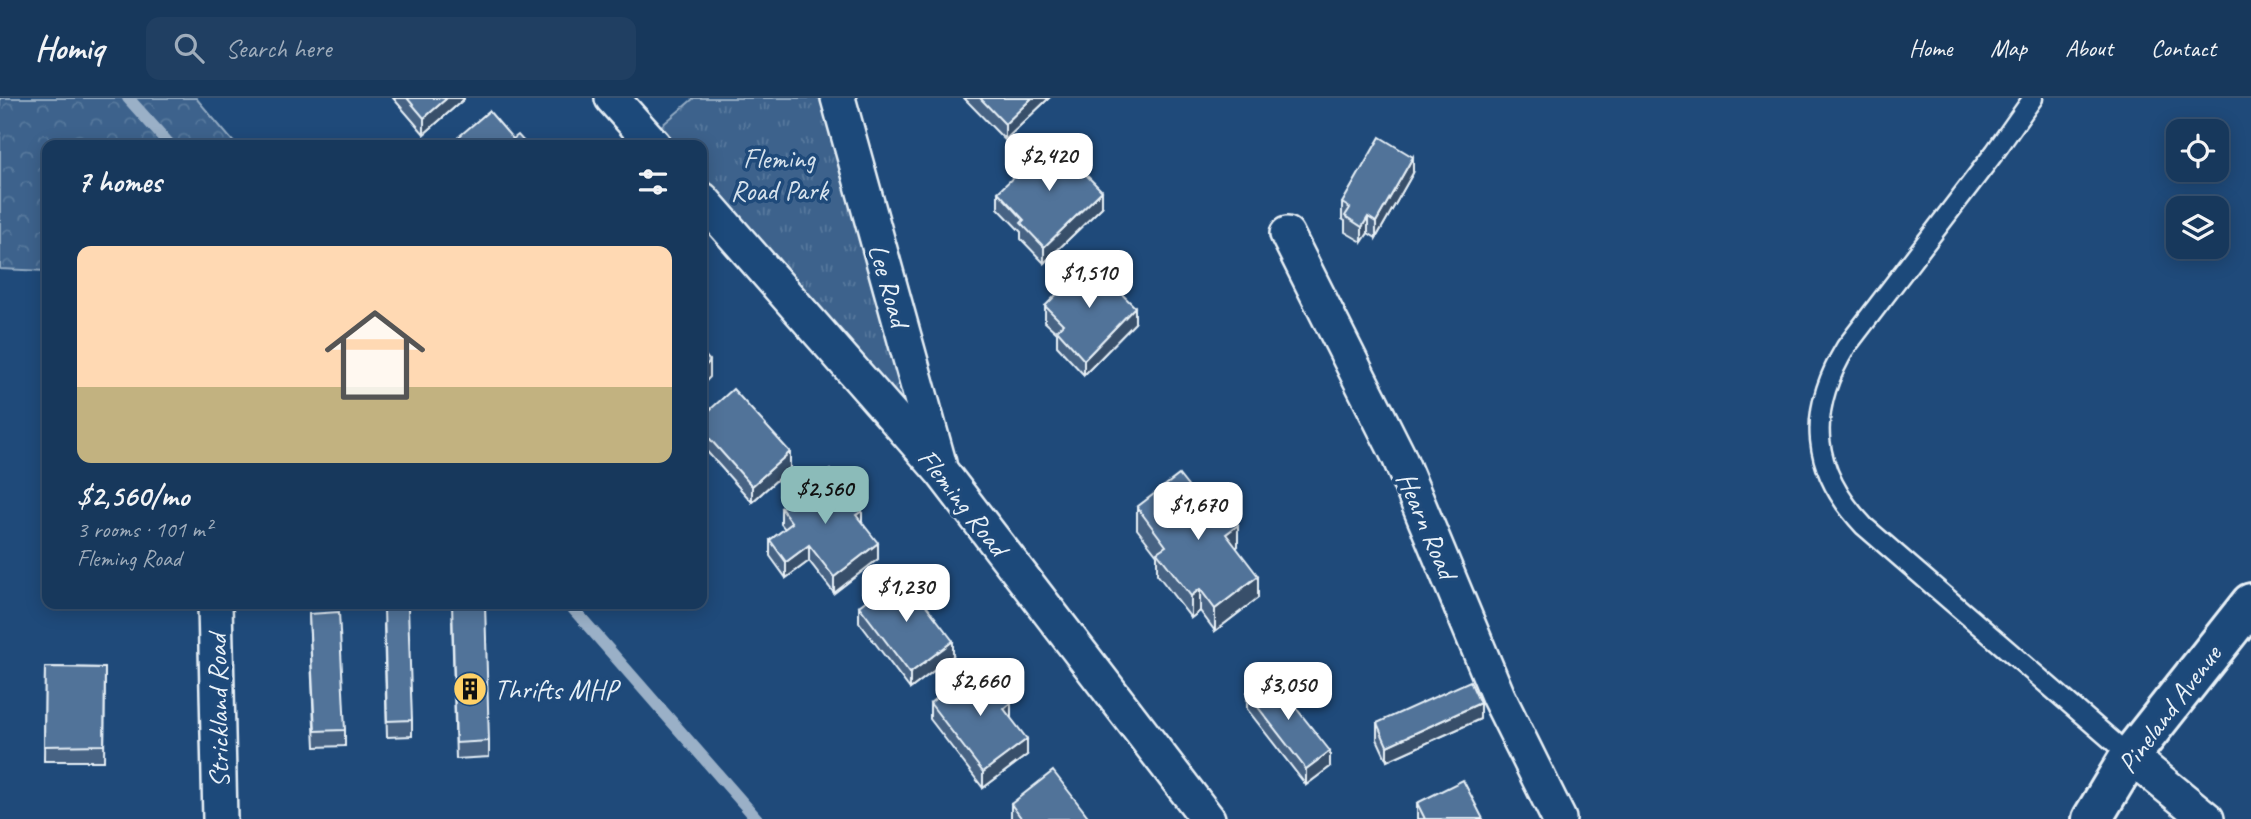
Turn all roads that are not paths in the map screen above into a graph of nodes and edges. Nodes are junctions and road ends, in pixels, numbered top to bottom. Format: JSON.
{"nodes":[{"id":1,"x":612,"y":98,"type":"edge"},
{"id":2,"x":838,"y":98,"type":"edge"},
{"id":3,"x":2033,"y":98,"type":"edge"},
{"id":4,"x":650,"y":140,"type":"edge"},
{"id":5,"x":707,"y":205,"type":"edge"},
{"id":6,"x":1287,"y":234,"type":"dead end"},
{"id":7,"x":941,"y":471,"type":"junction"},
{"id":8,"x":2251,"y":603,"type":"edge"},
{"id":9,"x":215,"y":609,"type":"edge"},
{"id":10,"x":2130,"y":756,"type":"junction"},
{"id":11,"x":220,"y":819,"type":"edge"},
{"id":12,"x":1208,"y":819,"type":"edge"},
{"id":13,"x":1559,"y":819,"type":"edge"},
{"id":14,"x":2092,"y":819,"type":"edge"},
{"id":15,"x":2207,"y":819,"type":"edge"}],
"edges":[{"from":1,"to":4,"type":"street"},
{"from":2,"to":7,"type":"street","name":"Lee Road"},
{"from":3,"to":10,"type":"lane"},
{"from":5,"to":7,"type":"street","name":"Fleming Road"},
{"from":6,"to":13,"type":"street","name":"Hearn Road"},
{"from":7,"to":12,"type":"street","name":"Fleming Road"},
{"from":8,"to":10,"type":"street","name":"Pineland Avenue"},
{"from":9,"to":11,"type":"street","name":"Strickland Road"},
{"from":10,"to":14,"type":"street","name":"Pineland Avenue"},
{"from":10,"to":15,"type":"street"}]}
